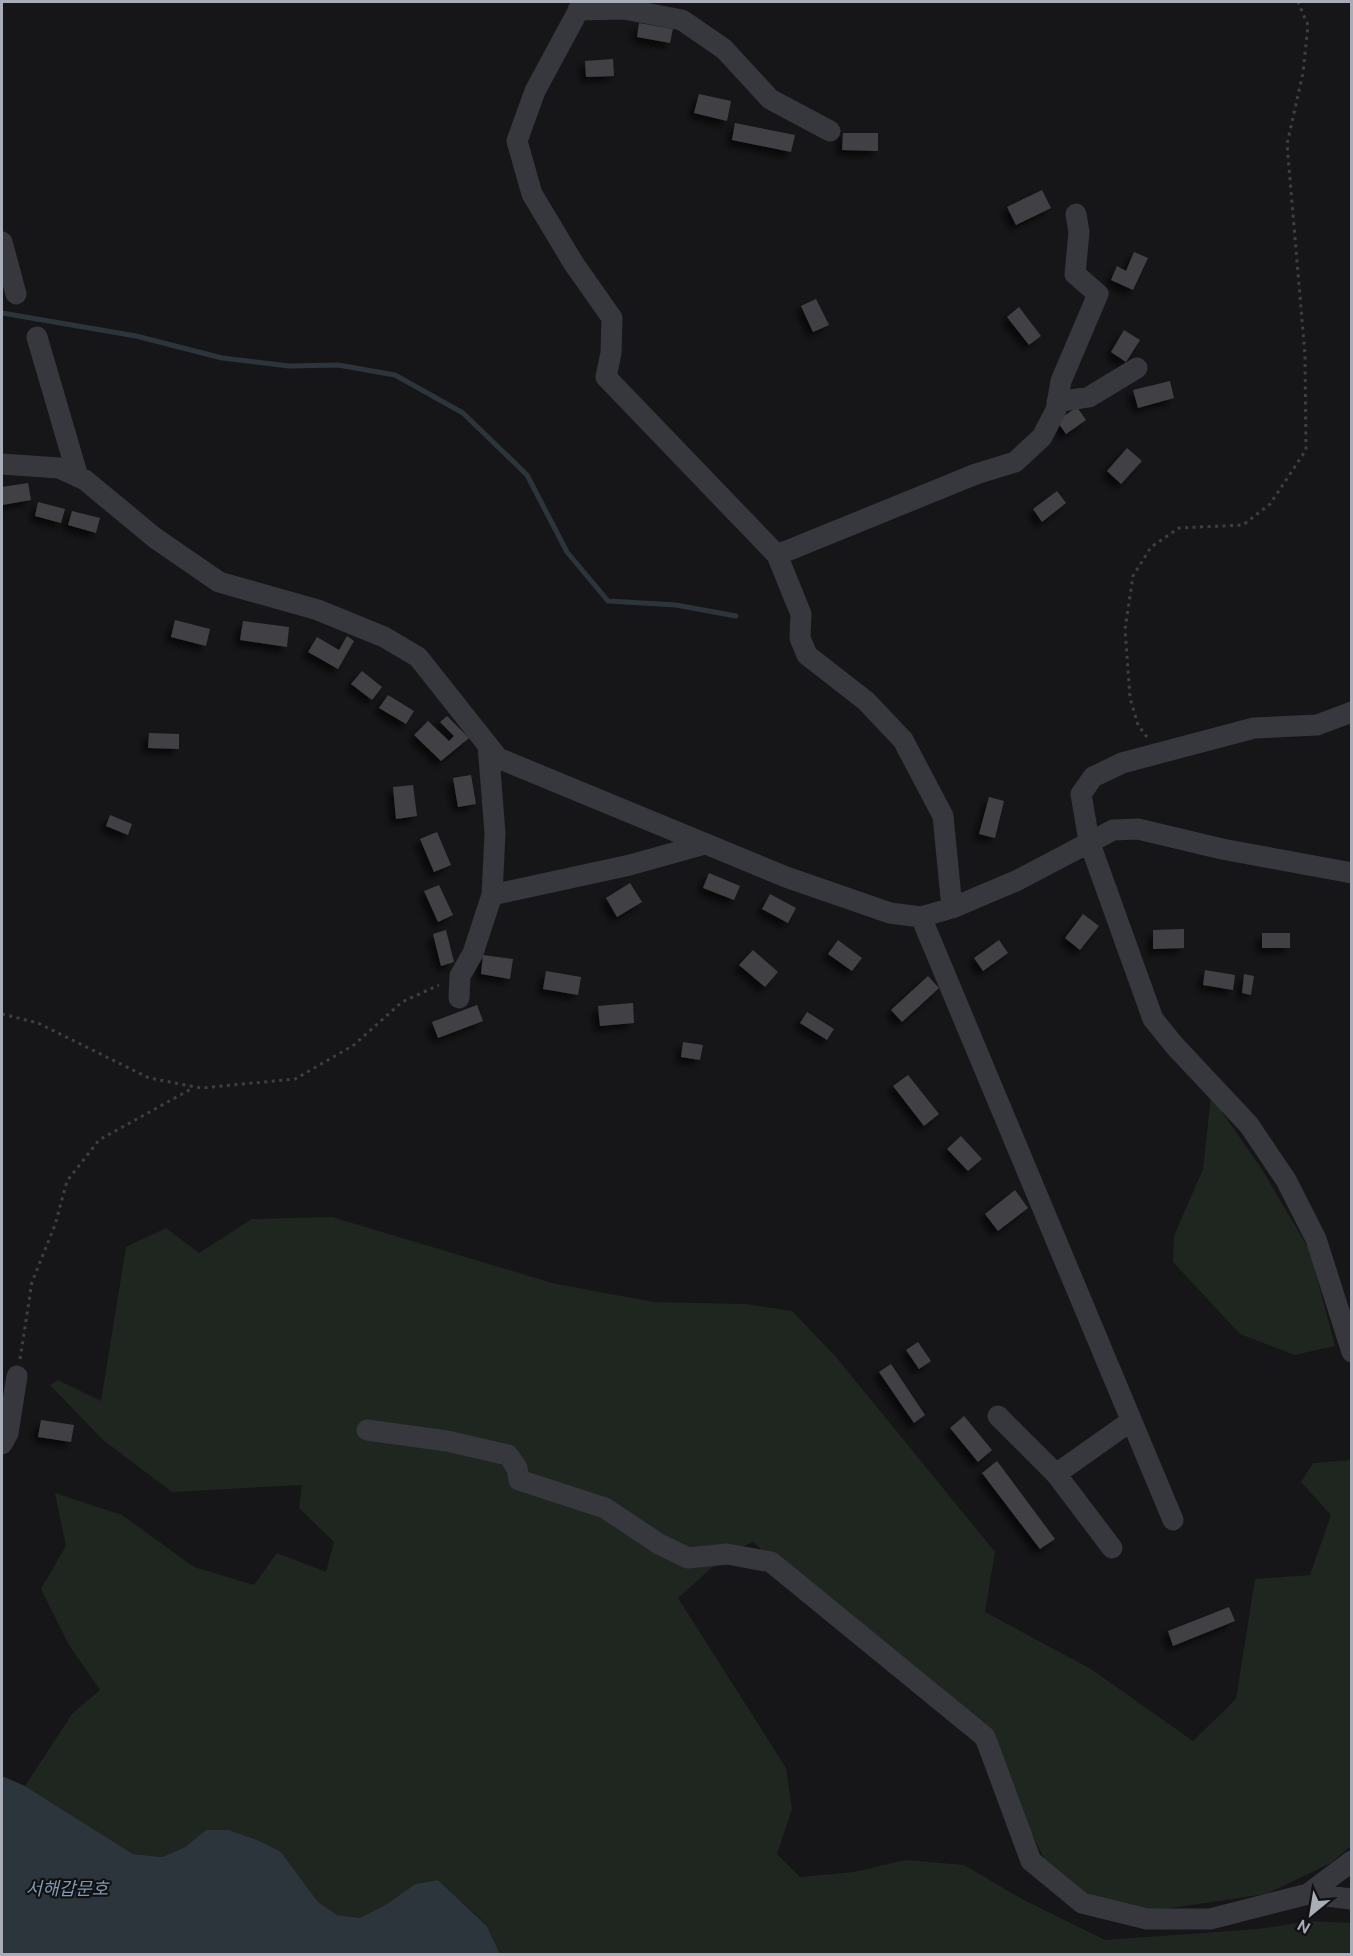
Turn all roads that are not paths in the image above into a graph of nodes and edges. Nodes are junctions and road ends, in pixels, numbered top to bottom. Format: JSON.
{"nodes":[{"id":1,"x":581,"y":6,"type":"edge"},
{"id":2,"x":830,"y":131,"type":"dead end"},
{"id":3,"x":1076,"y":214,"type":"dead end"},
{"id":4,"x":2,"y":242,"type":"edge"},
{"id":5,"x":16,"y":294,"type":"dead end"},
{"id":6,"x":37,"y":337,"type":"dead end"},
{"id":7,"x":1137,"y":368,"type":"dead end"},
{"id":8,"x":1057,"y":402,"type":"junction"},
{"id":9,"x":2,"y":464,"type":"edge"},
{"id":10,"x":78,"y":477,"type":"junction"},
{"id":11,"x":777,"y":555,"type":"junction"},
{"id":12,"x":1352,"y":712,"type":"edge"},
{"id":13,"x":488,"y":746,"type":"junction"},
{"id":14,"x":1089,"y":841,"type":"junction"},
{"id":15,"x":705,"y":844,"type":"junction"},
{"id":16,"x":1352,"y":873,"type":"edge"},
{"id":17,"x":492,"y":895,"type":"junction"},
{"id":18,"x":952,"y":908,"type":"junction"},
{"id":19,"x":921,"y":917,"type":"junction"},
{"id":20,"x":459,"y":998,"type":"dead end"},
{"id":21,"x":1352,"y":1352,"type":"edge"},
{"id":22,"x":17,"y":1376,"type":"road end"},
{"id":23,"x":998,"y":1416,"type":"dead end"},
{"id":24,"x":1131,"y":1421,"type":"junction"},
{"id":25,"x":367,"y":1430,"type":"dead end"},
{"id":26,"x":2,"y":1444,"type":"edge"},
{"id":27,"x":1056,"y":1474,"type":"junction"},
{"id":28,"x":1173,"y":1520,"type":"dead end"},
{"id":29,"x":1112,"y":1548,"type":"dead end"},
{"id":30,"x":1352,"y":1861,"type":"edge"},
{"id":31,"x":1308,"y":1894,"type":"junction"},
{"id":32,"x":1352,"y":1899,"type":"edge"}],
"edges":[{"from":1,"to":2,"type":"street"},
{"from":1,"to":11,"type":"street"},
{"from":3,"to":8,"type":"street"},
{"from":4,"to":5,"type":"street"},
{"from":6,"to":10,"type":"street"},
{"from":7,"to":8,"type":"street"},
{"from":8,"to":11,"type":"street"},
{"from":9,"to":10,"type":"street"},
{"from":10,"to":13,"type":"street"},
{"from":11,"to":18,"type":"street"},
{"from":12,"to":14,"type":"street"},
{"from":13,"to":15,"type":"street"},
{"from":13,"to":17,"type":"street"},
{"from":14,"to":16,"type":"street"},
{"from":14,"to":18,"type":"street"},
{"from":14,"to":21,"type":"street"},
{"from":15,"to":17,"type":"street"},
{"from":15,"to":19,"type":"street"},
{"from":17,"to":20,"type":"street"},
{"from":18,"to":19,"type":"street"},
{"from":19,"to":24,"type":"street"},
{"from":22,"to":26,"type":"street"},
{"from":23,"to":27,"type":"street"},
{"from":24,"to":27,"type":"street"},
{"from":24,"to":28,"type":"street"},
{"from":25,"to":31,"type":"street"},
{"from":27,"to":29,"type":"street"},
{"from":30,"to":31,"type":"street"},
{"from":31,"to":32,"type":"street"}]}
